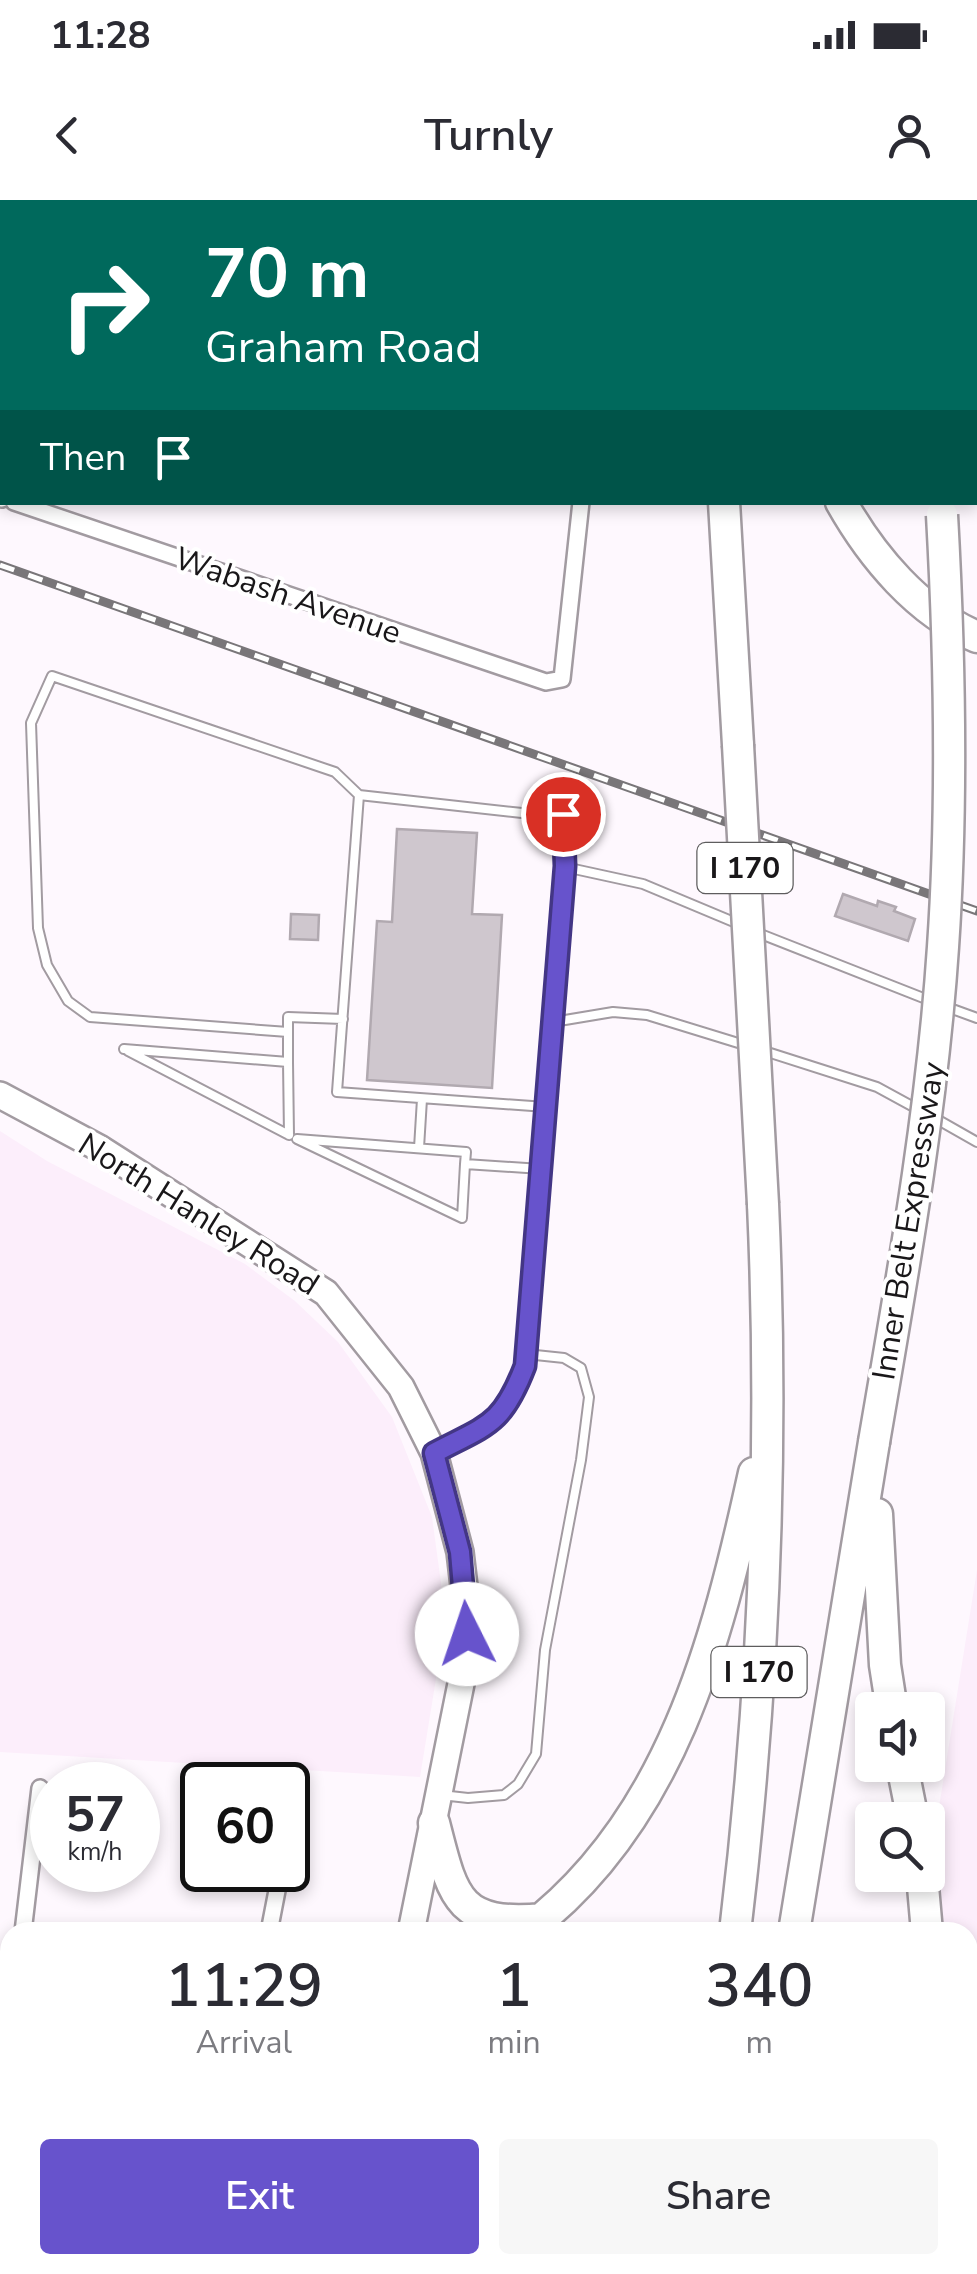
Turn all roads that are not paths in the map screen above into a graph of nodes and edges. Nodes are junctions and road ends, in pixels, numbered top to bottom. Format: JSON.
{"nodes":[{"id":1,"x":23,"y":505,"type":"edge"},
{"id":2,"x":581,"y":505,"type":"edge"},
{"id":3,"x":724,"y":505,"type":"edge"},
{"id":4,"x":843,"y":505,"type":"edge"},
{"id":5,"x":864,"y":505,"type":"edge"},
{"id":6,"x":941,"y":508,"type":"edge"},
{"id":7,"x":977,"y":615,"type":"edge"},
{"id":8,"x":977,"y":637,"type":"edge"},
{"id":9,"x":359,"y":795,"type":"junction"},
{"id":10,"x":563,"y":814,"type":"joint"},
{"id":11,"x":565,"y":866,"type":"junction"},
{"id":12,"x":977,"y":1018,"type":"edge"},
{"id":13,"x":343,"y":1019,"type":"junction"},
{"id":14,"x":553,"y":1022,"type":"junction"},
{"id":15,"x":288,"y":1032,"type":"junction"},
{"id":16,"x":288,"y":1062,"type":"junction"},
{"id":17,"x":0,"y":1095,"type":"edge"},
{"id":18,"x":422,"y":1099,"type":"junction"},
{"id":19,"x":546,"y":1106,"type":"junction"},
{"id":20,"x":293,"y":1137,"type":"junction"},
{"id":21,"x":977,"y":1142,"type":"edge"},
{"id":22,"x":419,"y":1148,"type":"junction"},
{"id":23,"x":466,"y":1164,"type":"junction"},
{"id":24,"x":541,"y":1169,"type":"junction"},
{"id":25,"x":526,"y":1354,"type":"junction"},
{"id":26,"x":768,"y":1411,"type":"junction"},
{"id":27,"x":874,"y":1442,"type":"junction"},
{"id":28,"x":434,"y":1453,"type":"junction"},
{"id":29,"x":890,"y":1692,"type":"edge"},
{"id":30,"x":437,"y":1809,"type":"junction"},
{"id":31,"x":30,"y":1873,"type":"edge"},
{"id":32,"x":277,"y":1892,"type":"edge"},
{"id":33,"x":923,"y":1892,"type":"edge"},
{"id":34,"x":24,"y":1922,"type":"edge"},
{"id":35,"x":272,"y":1922,"type":"edge"},
{"id":36,"x":413,"y":1922,"type":"edge"},
{"id":37,"x":503,"y":1922,"type":"edge"},
{"id":38,"x":539,"y":1922,"type":"edge"},
{"id":39,"x":736,"y":1922,"type":"edge"},
{"id":40,"x":796,"y":1922,"type":"edge"},
{"id":41,"x":925,"y":1922,"type":"edge"}],
"edges":[{"from":1,"to":2,"type":"street","name":"Wabash Avenue"},
{"from":3,"to":26,"type":"highway","number":"I 170","bridge":true},
{"from":4,"to":8,"type":"highway"},
{"from":5,"to":7,"type":"highway"},
{"from":6,"to":27,"type":"highway","name":"Inner Belt Expressway","number":"I 170","bridge":true},
{"from":9,"to":10,"type":"lane"},
{"from":9,"to":13,"type":"lane"},
{"from":9,"to":15,"type":"lane"},
{"from":10,"to":11,"type":"street"},
{"from":11,"to":12,"type":"lane"},
{"from":11,"to":14,"type":"street"},
{"from":13,"to":15,"type":"lane"},
{"from":13,"to":18,"type":"lane"},
{"from":14,"to":19,"type":"street"},
{"from":14,"to":21,"type":"lane"},
{"from":15,"to":16,"type":"lane"},
{"from":16,"to":20,"type":"lane"},
{"from":16,"to":20,"type":"lane"},
{"from":17,"to":28,"type":"main road","name":"North Hanley Road"},
{"from":18,"to":19,"type":"lane"},
{"from":18,"to":22,"type":"lane"},
{"from":19,"to":24,"type":"street"},
{"from":20,"to":22,"type":"lane"},
{"from":20,"to":23,"type":"lane"},
{"from":22,"to":23,"type":"lane"},
{"from":23,"to":24,"type":"lane"},
{"from":24,"to":25,"type":"street"},
{"from":25,"to":28,"type":"street"},
{"from":25,"to":30,"type":"lane"},
{"from":26,"to":38,"type":"highway"},
{"from":26,"to":39,"type":"highway","number":"I 170"},
{"from":27,"to":29,"type":"highway"},
{"from":27,"to":40,"type":"highway","name":"Inner Belt Expressway","number":"I 170"},
{"from":28,"to":30,"type":"main road","name":"North Hanley Road"},
{"from":30,"to":36,"type":"main road","name":"North Hanley Road"},
{"from":30,"to":37,"type":"highway"},
{"from":31,"to":34,"type":"street"},
{"from":32,"to":35,"type":"street"},
{"from":33,"to":41,"type":"highway"}]}
